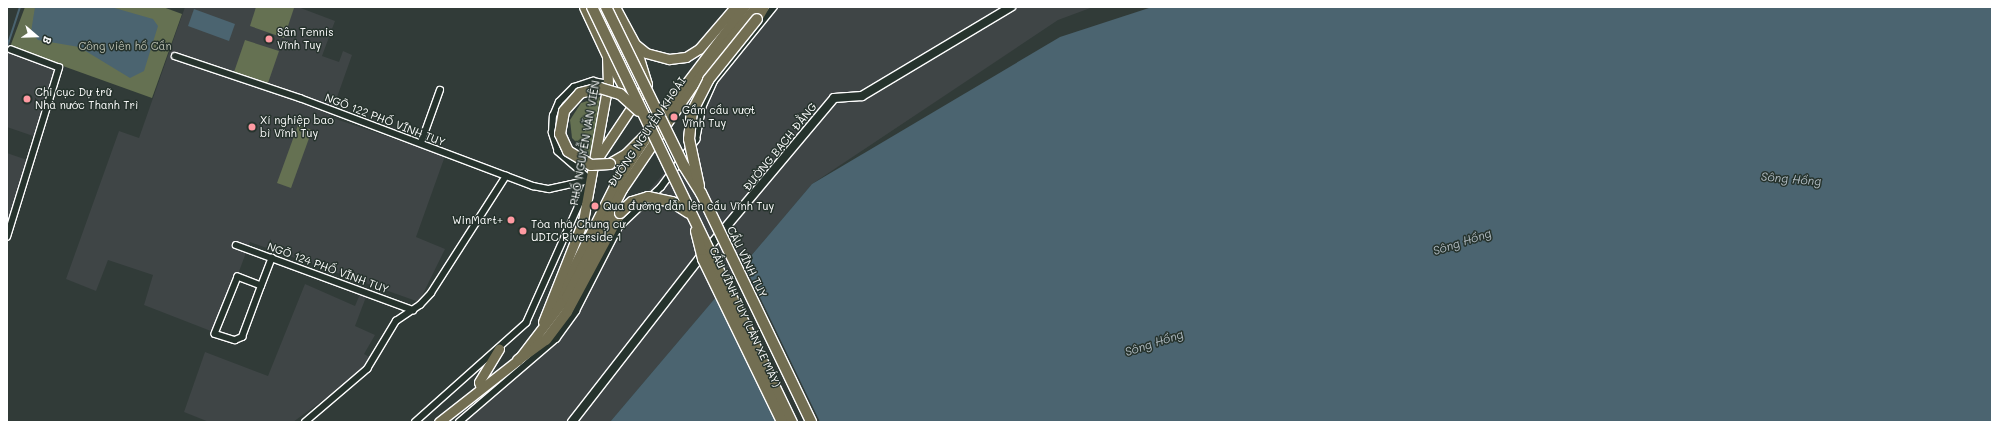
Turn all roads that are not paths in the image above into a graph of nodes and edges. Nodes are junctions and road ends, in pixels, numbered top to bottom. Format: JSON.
{"nodes":[{"id":1,"x":584,"y":7,"type":"edge"},
{"id":2,"x":592,"y":7,"type":"edge"},
{"id":3,"x":606,"y":7,"type":"edge"},
{"id":4,"x":735,"y":7,"type":"edge"},
{"id":5,"x":744,"y":7,"type":"edge"},
{"id":6,"x":755,"y":7,"type":"edge"},
{"id":7,"x":764,"y":7,"type":"edge"},
{"id":8,"x":774,"y":7,"type":"edge"},
{"id":9,"x":1011,"y":7,"type":"edge"},
{"id":10,"x":616,"y":8,"type":"edge"},
{"id":11,"x":635,"y":44,"type":"junction"},
{"id":12,"x":11,"y":50,"type":"dead end"},
{"id":13,"x":175,"y":56,"type":"dead end"},
{"id":14,"x":607,"y":56,"type":"junction"},
{"id":15,"x":608,"y":84,"type":"junction"},
{"id":16,"x":440,"y":90,"type":"dead end"},
{"id":17,"x":638,"y":97,"type":"junction"},
{"id":18,"x":650,"y":130,"type":"junction"},
{"id":19,"x":421,"y":143,"type":"junction"},
{"id":20,"x":596,"y":160,"type":"junction"},
{"id":21,"x":506,"y":176,"type":"junction"},
{"id":22,"x":590,"y":180,"type":"junction"},
{"id":23,"x":701,"y":193,"type":"junction"},
{"id":24,"x":694,"y":219,"type":"junction"},
{"id":25,"x":7,"y":237,"type":"edge"},
{"id":26,"x":236,"y":245,"type":"dead end"},
{"id":27,"x":272,"y":258,"type":"junction"},
{"id":28,"x":261,"y":286,"type":"junction"},
{"id":29,"x":413,"y":310,"type":"junction"},
{"id":30,"x":545,"y":324,"type":"junction"},
{"id":31,"x":498,"y":349,"type":"junction"},
{"id":32,"x":518,"y":360,"type":"junction"},
{"id":33,"x":481,"y":388,"type":"junction"},
{"id":34,"x":305,"y":422,"type":"edge"},
{"id":35,"x":415,"y":422,"type":"edge"},
{"id":36,"x":439,"y":422,"type":"edge"},
{"id":37,"x":459,"y":422,"type":"edge"},
{"id":38,"x":572,"y":422,"type":"edge"},
{"id":39,"x":782,"y":422,"type":"edge"},
{"id":40,"x":792,"y":422,"type":"edge"},
{"id":41,"x":811,"y":422,"type":"edge"},
{"id":42,"x":818,"y":422,"type":"edge"}],
"edges":[{"from":1,"to":14,"type":"main road","name":"PHỐ NGUYỄN VĂN VIÊN"},
{"from":2,"to":18,"type":"highway","bridge":true},
{"from":3,"to":23,"type":"highway","name":"CẦU VĨNH TUY","bridge":true},
{"from":4,"to":11,"type":"main road"},
{"from":5,"to":18,"type":"main road","name":"ĐƯỜNG NGUYỄN KHOÁI"},
{"from":6,"to":30,"type":"main road","name":"ĐƯỜNG NGUYỄN KHOÁI"},
{"from":7,"to":23,"type":"highway","bridge":true},
{"from":8,"to":37,"type":"street"},
{"from":9,"to":38,"type":"street","name":"ĐƯỜNG BẠCH ĐẰNG"},
{"from":10,"to":11,"type":"main road"},
{"from":11,"to":17,"type":"main road"},
{"from":12,"to":25,"type":"street"},
{"from":13,"to":19,"type":"street","name":"NGÕ 122 PHỐ VĨNH TUY"},
{"from":14,"to":15,"type":"main road","name":"PHỐ NGUYỄN VĂN VIÊN"},
{"from":14,"to":17,"type":"main road"},
{"from":15,"to":20,"type":"main road","name":"PHỐ NGUYỄN VĂN VIÊN"},
{"from":15,"to":22,"type":"street"},
{"from":16,"to":19,"type":"street"},
{"from":17,"to":20,"type":"main road"},
{"from":18,"to":18,"type":"highway","bridge":true},
{"from":18,"to":24,"type":"highway","bridge":true},
{"from":18,"to":30,"type":"main road","name":"ĐƯỜNG NGUYỄN KHOÁI"},
{"from":19,"to":21,"type":"street","name":"NGÕ 122 PHỐ VĨNH TUY"},
{"from":20,"to":22,"type":"main road","name":"PHỐ NGUYỄN VĂN VIÊN"},
{"from":21,"to":22,"type":"street","name":"NGÕ 122 PHỐ VĨNH TUY"},
{"from":21,"to":29,"type":"street"},
{"from":22,"to":30,"type":"main road","name":"PHỐ NGUYỄN VĂN VIÊN"},
{"from":22,"to":31,"type":"street"},
{"from":23,"to":41,"type":"highway","name":"CẦU VĨNH TUY","bridge":true},
{"from":23,"to":42,"type":"highway","name":"CẦU VĨNH TUY (LÀN XE MÁY)","bridge":true},
{"from":24,"to":32,"type":"highway","bridge":true},
{"from":24,"to":39,"type":"highway","name":"CẦU VĨNH TUY (LÀN XE MÁY)","bridge":true},
{"from":24,"to":40,"type":"highway","bridge":true},
{"from":26,"to":27,"type":"street","name":"NGÕ 124 PHỐ VĨNH TUY"},
{"from":27,"to":28,"type":"street"},
{"from":27,"to":29,"type":"street","name":"NGÕ 124 PHỐ VĨNH TUY"},
{"from":28,"to":28,"type":"street"},
{"from":29,"to":34,"type":"street"},
{"from":30,"to":32,"type":"main road","name":"ĐƯỜNG NGUYỄN KHOÁI"},
{"from":31,"to":33,"type":"main road"},
{"from":31,"to":35,"type":"street"},
{"from":32,"to":33,"type":"main road","name":"ĐƯỜNG NGUYỄN KHOÁI"},
{"from":33,"to":36,"type":"main road","name":"ĐƯỜNG NGUYỄN KHOÁI"}]}
